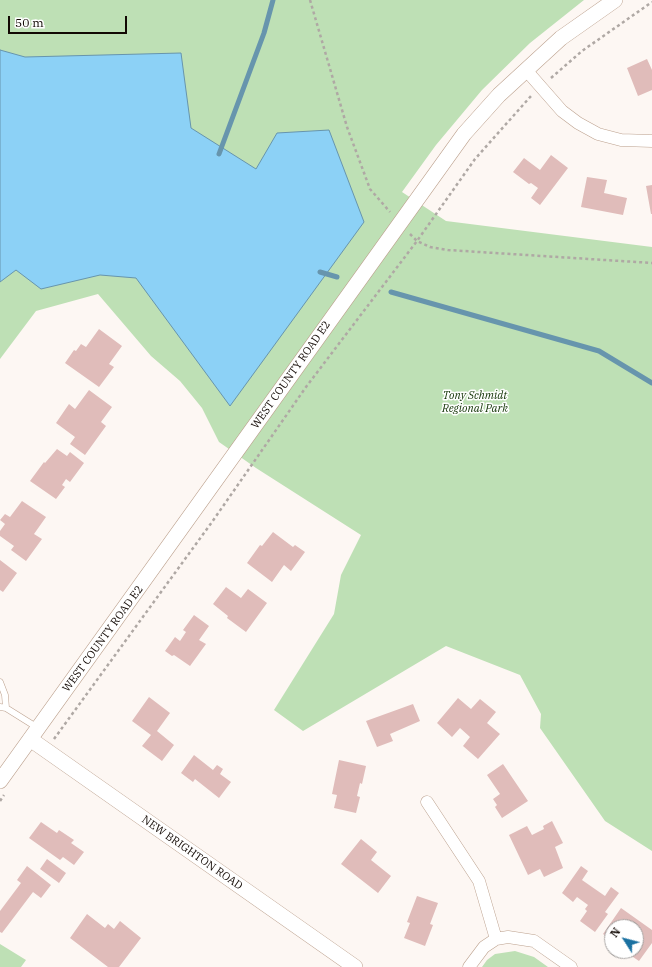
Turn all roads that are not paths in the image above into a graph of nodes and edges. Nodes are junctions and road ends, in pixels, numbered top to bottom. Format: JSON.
{"nodes":[{"id":1,"x":615,"y":0,"type":"edge"},
{"id":2,"x":526,"y":70,"type":"junction"},
{"id":3,"x":652,"y":141,"type":"edge"},
{"id":4,"x":0,"y":682,"type":"edge"},
{"id":5,"x":3,"y":708,"type":"edge"},
{"id":6,"x":34,"y":733,"type":"junction"},
{"id":7,"x":0,"y":781,"type":"edge"},
{"id":8,"x":427,"y":802,"type":"dead end"},
{"id":9,"x":496,"y":939,"type":"junction"},
{"id":10,"x":355,"y":967,"type":"edge"},
{"id":11,"x":469,"y":967,"type":"edge"},
{"id":12,"x":571,"y":967,"type":"edge"}],
"edges":[{"from":1,"to":2,"type":"street","name":"WEST COUNTY ROAD E2"},
{"from":2,"to":3,"type":"street"},
{"from":2,"to":6,"type":"street","name":"WEST COUNTY ROAD E2"},
{"from":4,"to":5,"type":"lane"},
{"from":5,"to":6,"type":"lane"},
{"from":6,"to":7,"type":"street","name":"WEST COUNTY ROAD E2"},
{"from":6,"to":10,"type":"street","name":"NEW BRIGHTON ROAD"},
{"from":8,"to":9,"type":"street"},
{"from":9,"to":11,"type":"street"},
{"from":9,"to":12,"type":"street"}]}
